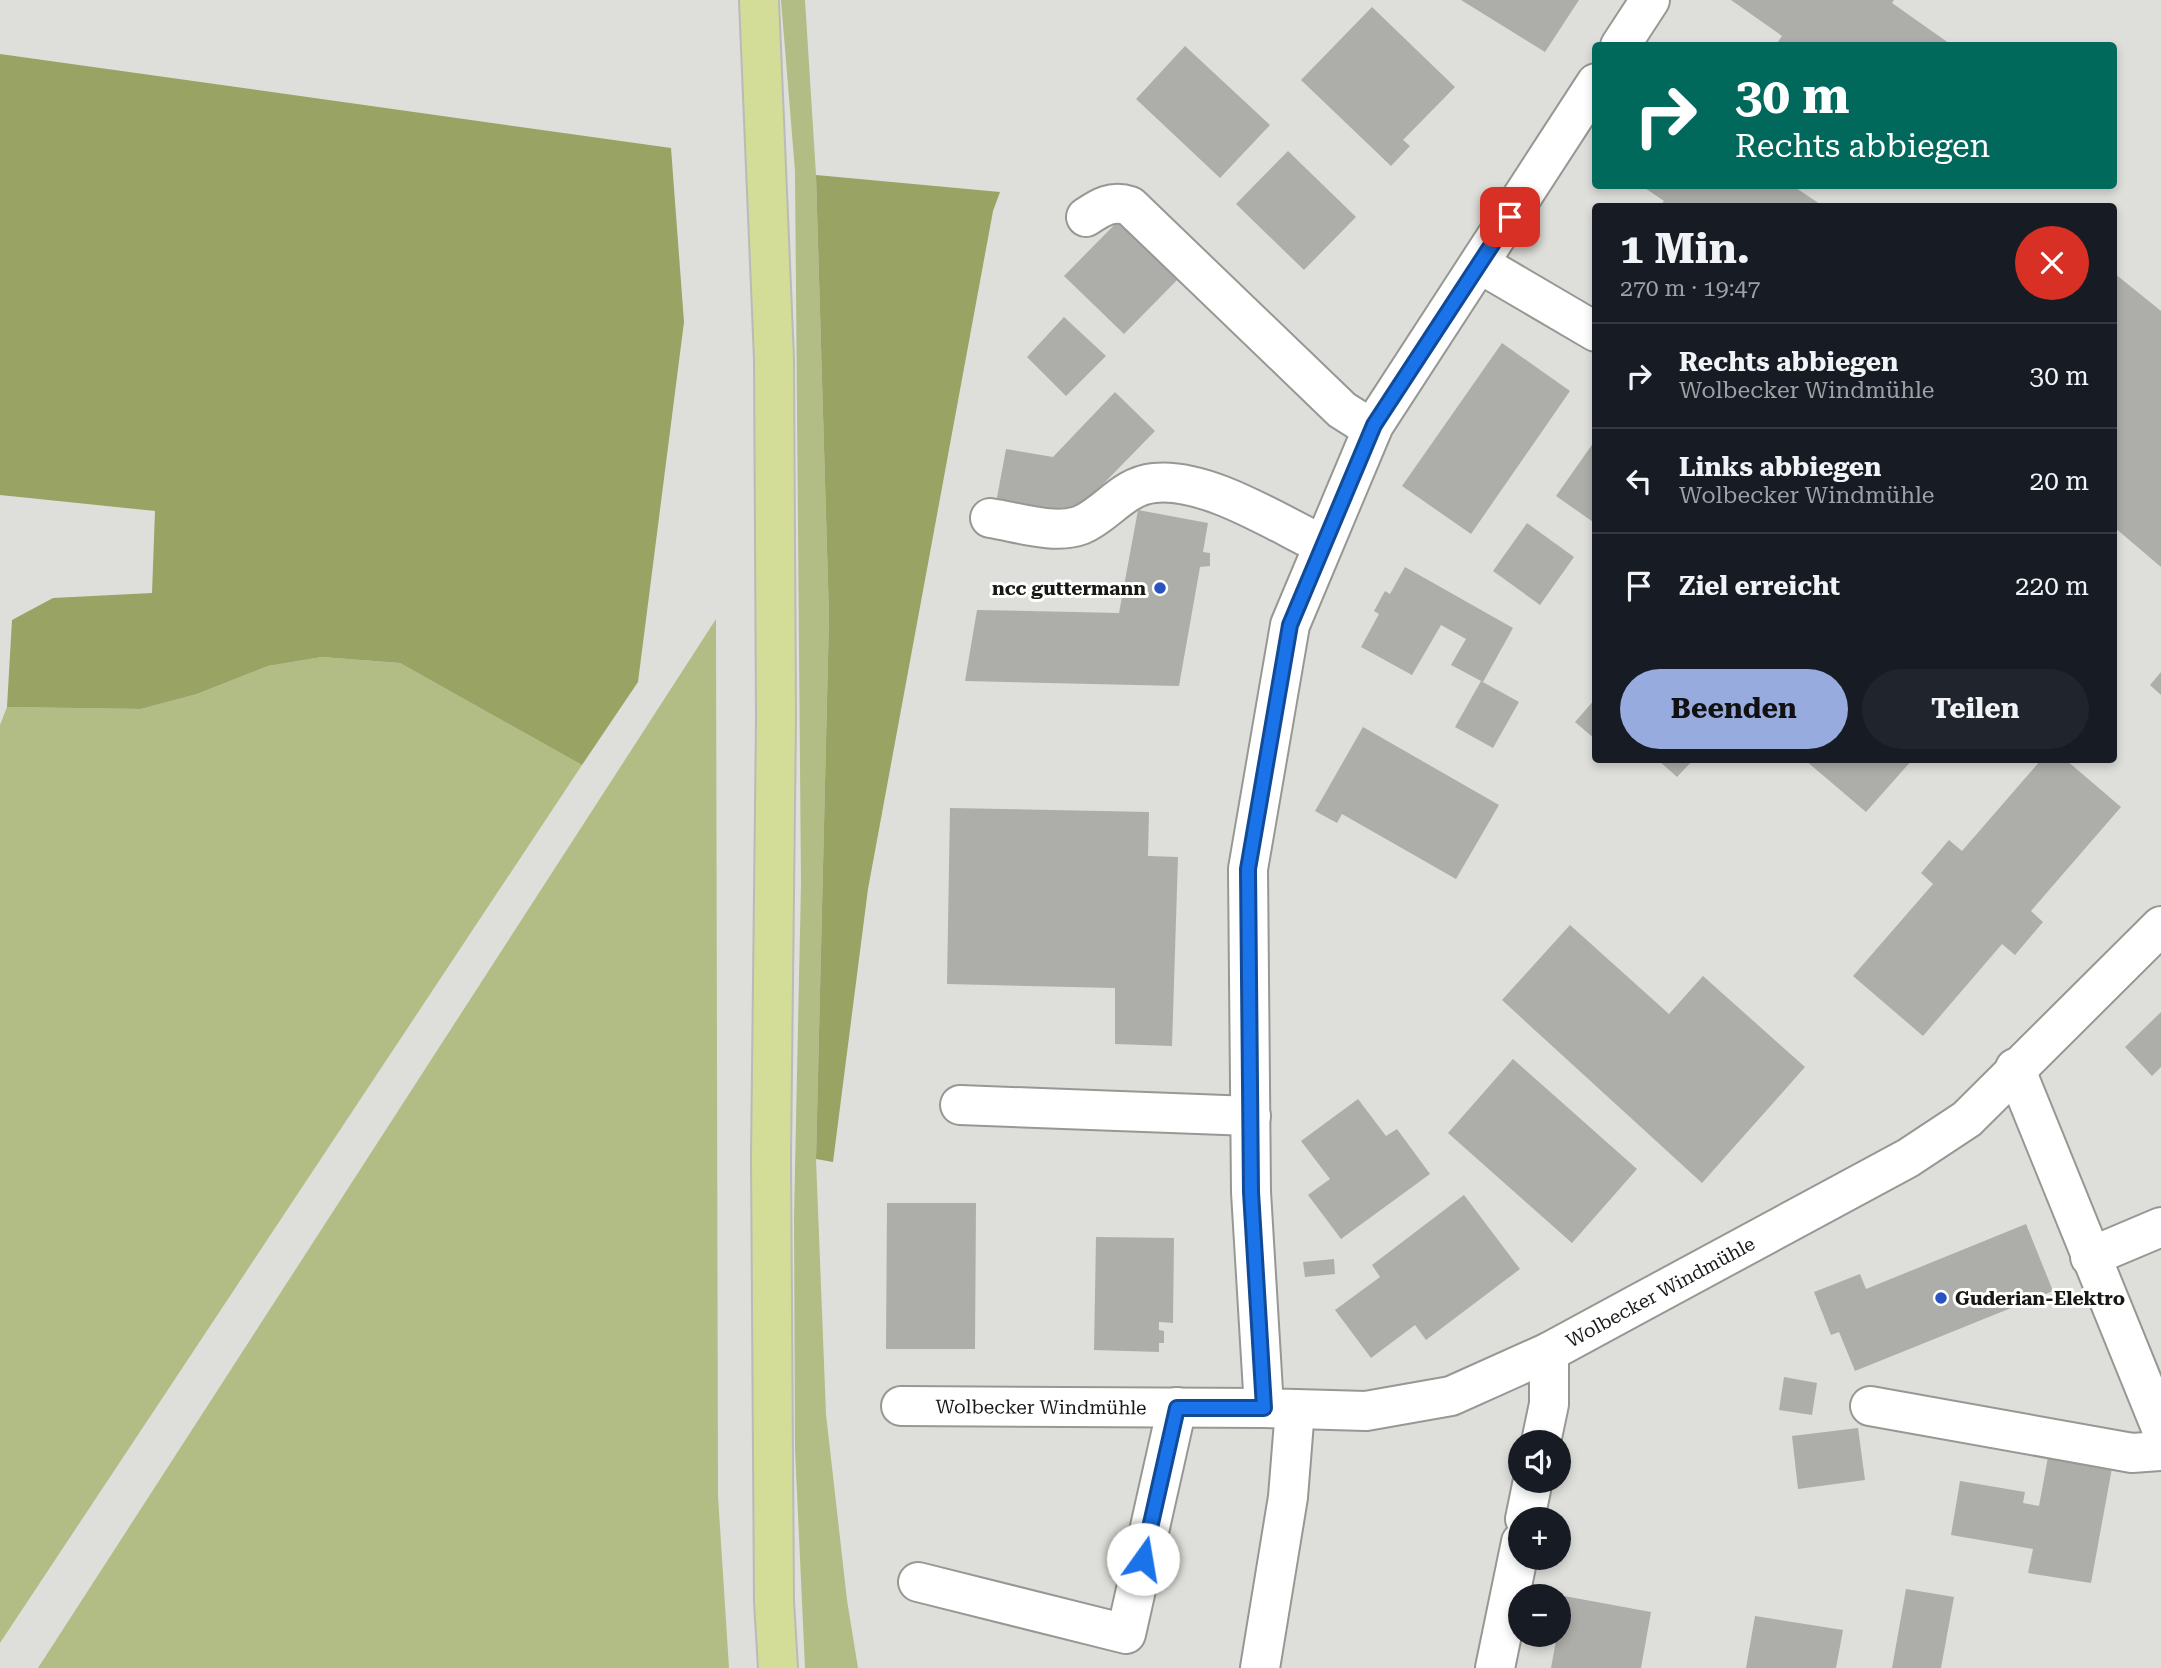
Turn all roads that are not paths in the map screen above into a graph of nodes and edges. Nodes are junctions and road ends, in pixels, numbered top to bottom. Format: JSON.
{"nodes":[{"id":1,"x":759,"y":0,"type":"edge"},
{"id":2,"x":1650,"y":0,"type":"edge"},
{"id":3,"x":1623,"y":42,"type":"edge"},
{"id":4,"x":1592,"y":89,"type":"edge"},
{"id":5,"x":1086,"y":216,"type":"dead end"},
{"id":6,"x":1480,"y":264,"type":"junction"},
{"id":7,"x":1592,"y":329,"type":"edge"},
{"id":8,"x":1372,"y":429,"type":"junction"},
{"id":9,"x":990,"y":518,"type":"dead end"},
{"id":10,"x":1323,"y":545,"type":"junction"},
{"id":11,"x":2161,"y":926,"type":"edge"},
{"id":12,"x":2015,"y":1068,"type":"junction"},
{"id":13,"x":960,"y":1105,"type":"dead end"},
{"id":14,"x":1251,"y":1116,"type":"junction"},
{"id":15,"x":2161,"y":1227,"type":"edge"},
{"id":16,"x":2090,"y":1257,"type":"junction"},
{"id":17,"x":1549,"y":1352,"type":"junction"},
{"id":18,"x":901,"y":1406,"type":"dead end"},
{"id":19,"x":1870,"y":1406,"type":"dead end"},
{"id":20,"x":1177,"y":1408,"type":"junction"},
{"id":21,"x":1279,"y":1408,"type":"junction"},
{"id":22,"x":2161,"y":1428,"type":"edge"},
{"id":23,"x":1544,"y":1430,"type":"edge"},
{"id":24,"x":2161,"y":1451,"type":"edge"},
{"id":25,"x":1515,"y":1570,"type":"edge"},
{"id":26,"x":918,"y":1582,"type":"dead end"},
{"id":27,"x":778,"y":1668,"type":"edge"},
{"id":28,"x":1259,"y":1668,"type":"edge"},
{"id":29,"x":1495,"y":1668,"type":"edge"}],
"edges":[{"from":1,"to":27,"type":"main road"},
{"from":2,"to":3,"type":"street"},
{"from":4,"to":6,"type":"street"},
{"from":5,"to":8,"type":"street"},
{"from":6,"to":7,"type":"street"},
{"from":6,"to":8,"type":"street"},
{"from":8,"to":10,"type":"street"},
{"from":9,"to":10,"type":"street"},
{"from":10,"to":14,"type":"street"},
{"from":11,"to":12,"type":"street","name":"Wolbecker Windmühle"},
{"from":12,"to":16,"type":"street"},
{"from":12,"to":17,"type":"street","name":"Wolbecker Windmühle"},
{"from":13,"to":14,"type":"street"},
{"from":14,"to":21,"type":"street"},
{"from":15,"to":16,"type":"street"},
{"from":16,"to":22,"type":"street"},
{"from":17,"to":21,"type":"street","name":"Wolbecker Windmühle"},
{"from":17,"to":23,"type":"street"},
{"from":18,"to":20,"type":"street","name":"Wolbecker Windmühle"},
{"from":19,"to":24,"type":"street"},
{"from":20,"to":21,"type":"street","name":"Wolbecker Windmühle"},
{"from":20,"to":26,"type":"street"},
{"from":21,"to":28,"type":"street"},
{"from":25,"to":29,"type":"street"}]}
